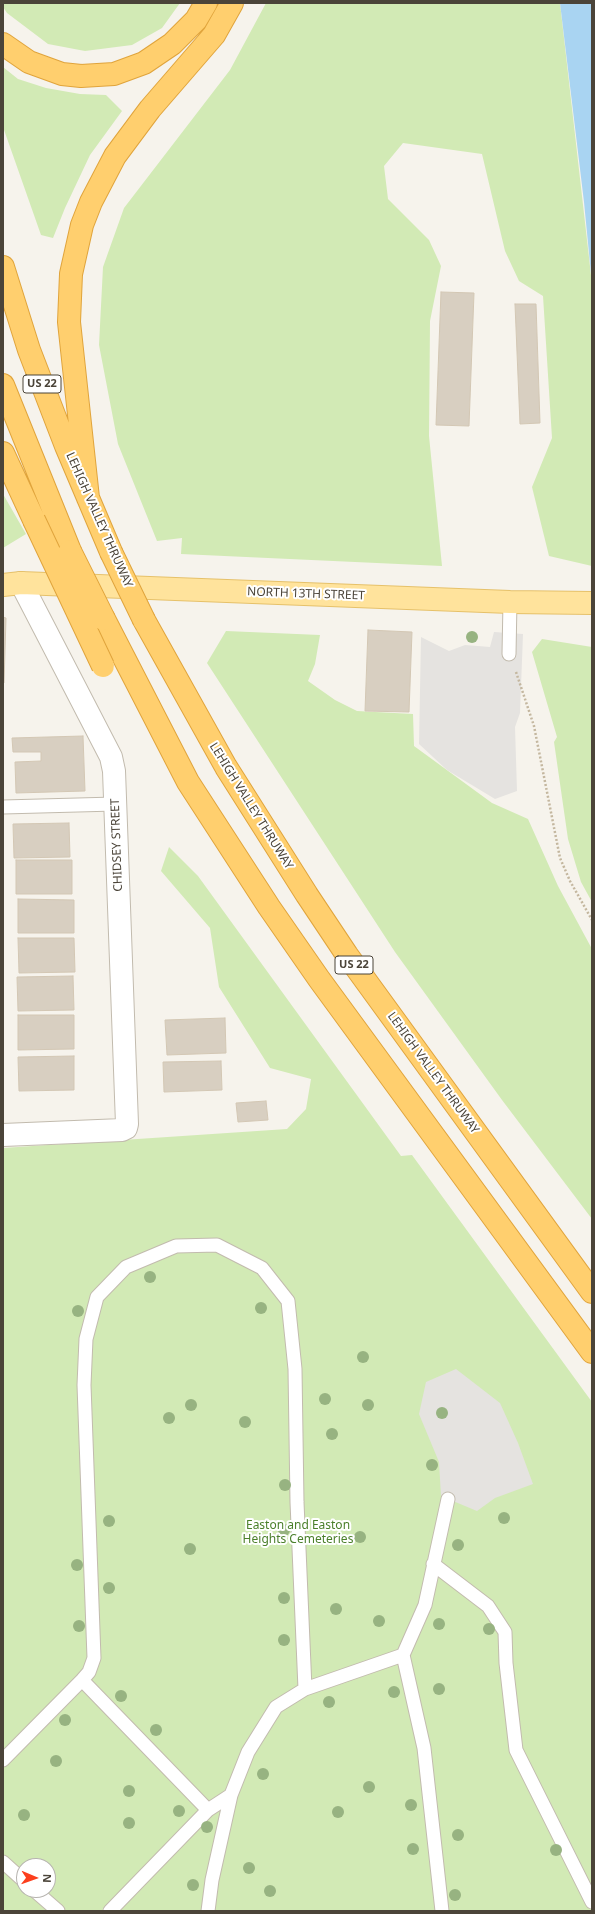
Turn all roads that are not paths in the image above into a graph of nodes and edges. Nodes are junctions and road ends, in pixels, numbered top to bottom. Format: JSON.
{"nodes":[{"id":1,"x":206,"y":3,"type":"edge"},
{"id":2,"x":232,"y":3,"type":"edge"},
{"id":3,"x":3,"y":44,"type":"edge"},
{"id":4,"x":3,"y":268,"type":"edge"},
{"id":5,"x":3,"y":385,"type":"edge"},
{"id":6,"x":3,"y":453,"type":"edge"},
{"id":7,"x":88,"y":498,"type":"junction"},
{"id":8,"x":9,"y":582,"type":"edge"},
{"id":9,"x":510,"y":602,"type":"junction"},
{"id":10,"x":592,"y":603,"type":"edge"},
{"id":11,"x":509,"y":654,"type":"road end"},
{"id":12,"x":140,"y":690,"type":"junction"},
{"id":13,"x":116,"y":804,"type":"junction"},
{"id":14,"x":3,"y":807,"type":"edge"},
{"id":15,"x":3,"y":1135,"type":"edge"},
{"id":16,"x":592,"y":1292,"type":"edge"},
{"id":17,"x":592,"y":1352,"type":"edge"},
{"id":18,"x":448,"y":1499,"type":"dead end"},
{"id":19,"x":433,"y":1564,"type":"junction"},
{"id":20,"x":403,"y":1654,"type":"junction"},
{"id":21,"x":82,"y":1680,"type":"junction"},
{"id":22,"x":306,"y":1689,"type":"junction"},
{"id":23,"x":3,"y":1760,"type":"edge"},
{"id":24,"x":231,"y":1795,"type":"junction"},
{"id":25,"x":208,"y":1810,"type":"junction"},
{"id":26,"x":3,"y":1862,"type":"edge"},
{"id":27,"x":16,"y":1874,"type":"edge"},
{"id":28,"x":43,"y":1898,"type":"edge"},
{"id":29,"x":592,"y":1902,"type":"edge"},
{"id":30,"x":58,"y":1911,"type":"edge"},
{"id":31,"x":110,"y":1911,"type":"edge"},
{"id":32,"x":208,"y":1911,"type":"edge"},
{"id":33,"x":442,"y":1911,"type":"edge"}],
"edges":[{"from":1,"to":3,"type":"highway"},
{"from":2,"to":7,"type":"highway"},
{"from":4,"to":7,"type":"highway","name":"LEHIGH VALLEY THRUWAY","number":"US 22"},
{"from":5,"to":12,"type":"highway","number":"US 22","bridge":true},
{"from":6,"to":12,"type":"highway","bridge":true},
{"from":7,"to":16,"type":"highway","name":"LEHIGH VALLEY THRUWAY","number":"US 22","bridge":true},
{"from":8,"to":9,"type":"main road","name":"NORTH 13TH STREET"},
{"from":8,"to":13,"type":"street","name":"CHIDSEY STREET"},
{"from":9,"to":10,"type":"main road","name":"NORTH 13TH STREET"},
{"from":9,"to":11,"type":"lane"},
{"from":12,"to":17,"type":"highway","number":"US 22"},
{"from":13,"to":14,"type":"lane"},
{"from":13,"to":15,"type":"street","name":"CHIDSEY STREET"},
{"from":18,"to":19,"type":"lane"},
{"from":19,"to":20,"type":"lane"},
{"from":19,"to":29,"type":"lane"},
{"from":20,"to":22,"type":"lane"},
{"from":20,"to":33,"type":"lane"},
{"from":21,"to":22,"type":"lane"},
{"from":21,"to":23,"type":"lane"},
{"from":21,"to":25,"type":"lane"},
{"from":22,"to":24,"type":"lane"},
{"from":24,"to":25,"type":"lane"},
{"from":24,"to":32,"type":"lane"},
{"from":25,"to":31,"type":"lane"},
{"from":26,"to":27,"type":"lane"},
{"from":28,"to":30,"type":"lane"}]}
